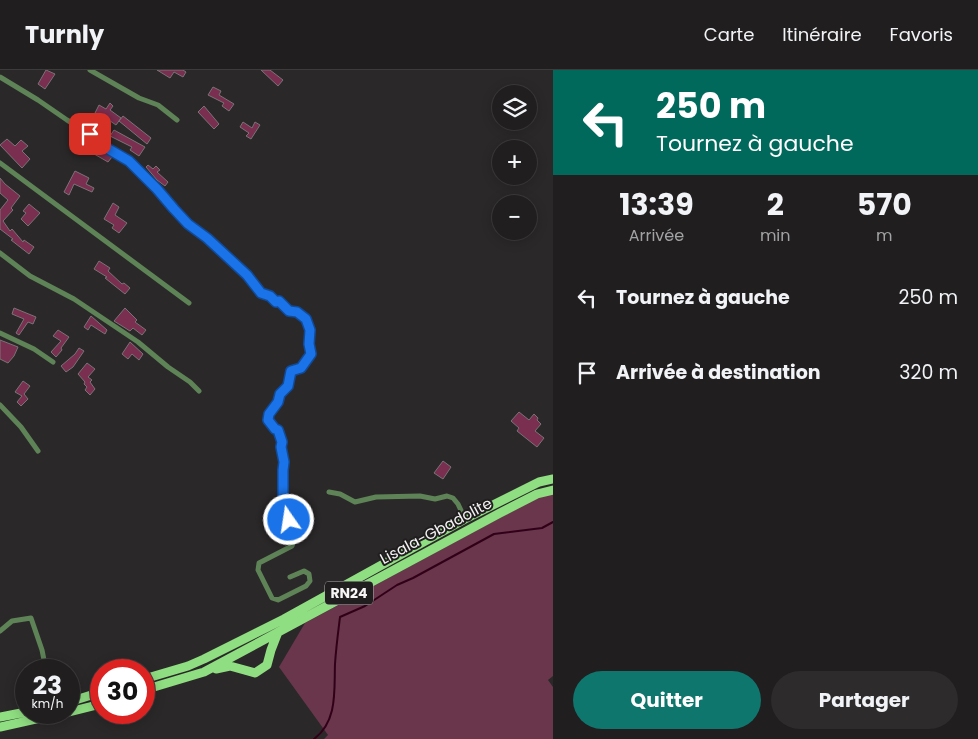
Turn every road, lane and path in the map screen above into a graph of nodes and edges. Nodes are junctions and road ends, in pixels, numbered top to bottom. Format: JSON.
{"nodes":[{"id":1,"x":90,"y":70,"type":"edge"},
{"id":2,"x":0,"y":77,"type":"edge"},
{"id":3,"x":177,"y":120,"type":"dead end"},
{"id":4,"x":0,"y":163,"type":"edge"},
{"id":5,"x":0,"y":253,"type":"edge"},
{"id":6,"x":189,"y":303,"type":"dead end"},
{"id":7,"x":0,"y":333,"type":"edge"},
{"id":8,"x":53,"y":362,"type":"dead end"},
{"id":9,"x":199,"y":391,"type":"dead end"},
{"id":10,"x":0,"y":405,"type":"edge"},
{"id":11,"x":38,"y":451,"type":"dead end"},
{"id":12,"x":553,"y":479,"type":"edge"},
{"id":13,"x":553,"y":490,"type":"edge"},
{"id":14,"x":329,"y":492,"type":"dead end"},
{"id":15,"x":465,"y":519,"type":"junction"},
{"id":16,"x":290,"y":578,"type":"dead end"},
{"id":17,"x":0,"y":631,"type":"edge"},
{"id":18,"x":278,"y":632,"type":"junction"},
{"id":19,"x":44,"y":659,"type":"edge"},
{"id":20,"x":204,"y":672,"type":"junction"},
{"id":21,"x":155,"y":676,"type":"edge"},
{"id":22,"x":155,"y":687,"type":"edge"},
{"id":23,"x":15,"y":714,"type":"edge"},
{"id":24,"x":0,"y":717,"type":"edge"},
{"id":25,"x":15,"y":724,"type":"edge"},
{"id":26,"x":0,"y":727,"type":"edge"}],
"edges":[{"from":1,"to":3,"type":"street"},
{"from":2,"to":16,"type":"street"},
{"from":4,"to":6,"type":"street"},
{"from":5,"to":9,"type":"street"},
{"from":7,"to":8,"type":"street"},
{"from":10,"to":11,"type":"street"},
{"from":12,"to":15,"type":"main road","name":"Lisala-Gbadolite","number":"RN24"},
{"from":13,"to":18,"type":"main road","name":"Lisala-Gbadolite","number":"RN24"},
{"from":14,"to":15,"type":"street"},
{"from":15,"to":21,"type":"main road","name":"Lisala-Gbadolite","number":"RN24"},
{"from":17,"to":19,"type":"street"},
{"from":18,"to":20,"type":"main road","name":"Lisala-Gbadolite","number":"RN24"},
{"from":18,"to":20,"type":"main road"},
{"from":20,"to":22,"type":"main road","name":"Lisala-Gbadolite","number":"RN24"},
{"from":23,"to":24,"type":"main road"},
{"from":25,"to":26,"type":"main road"}]}
